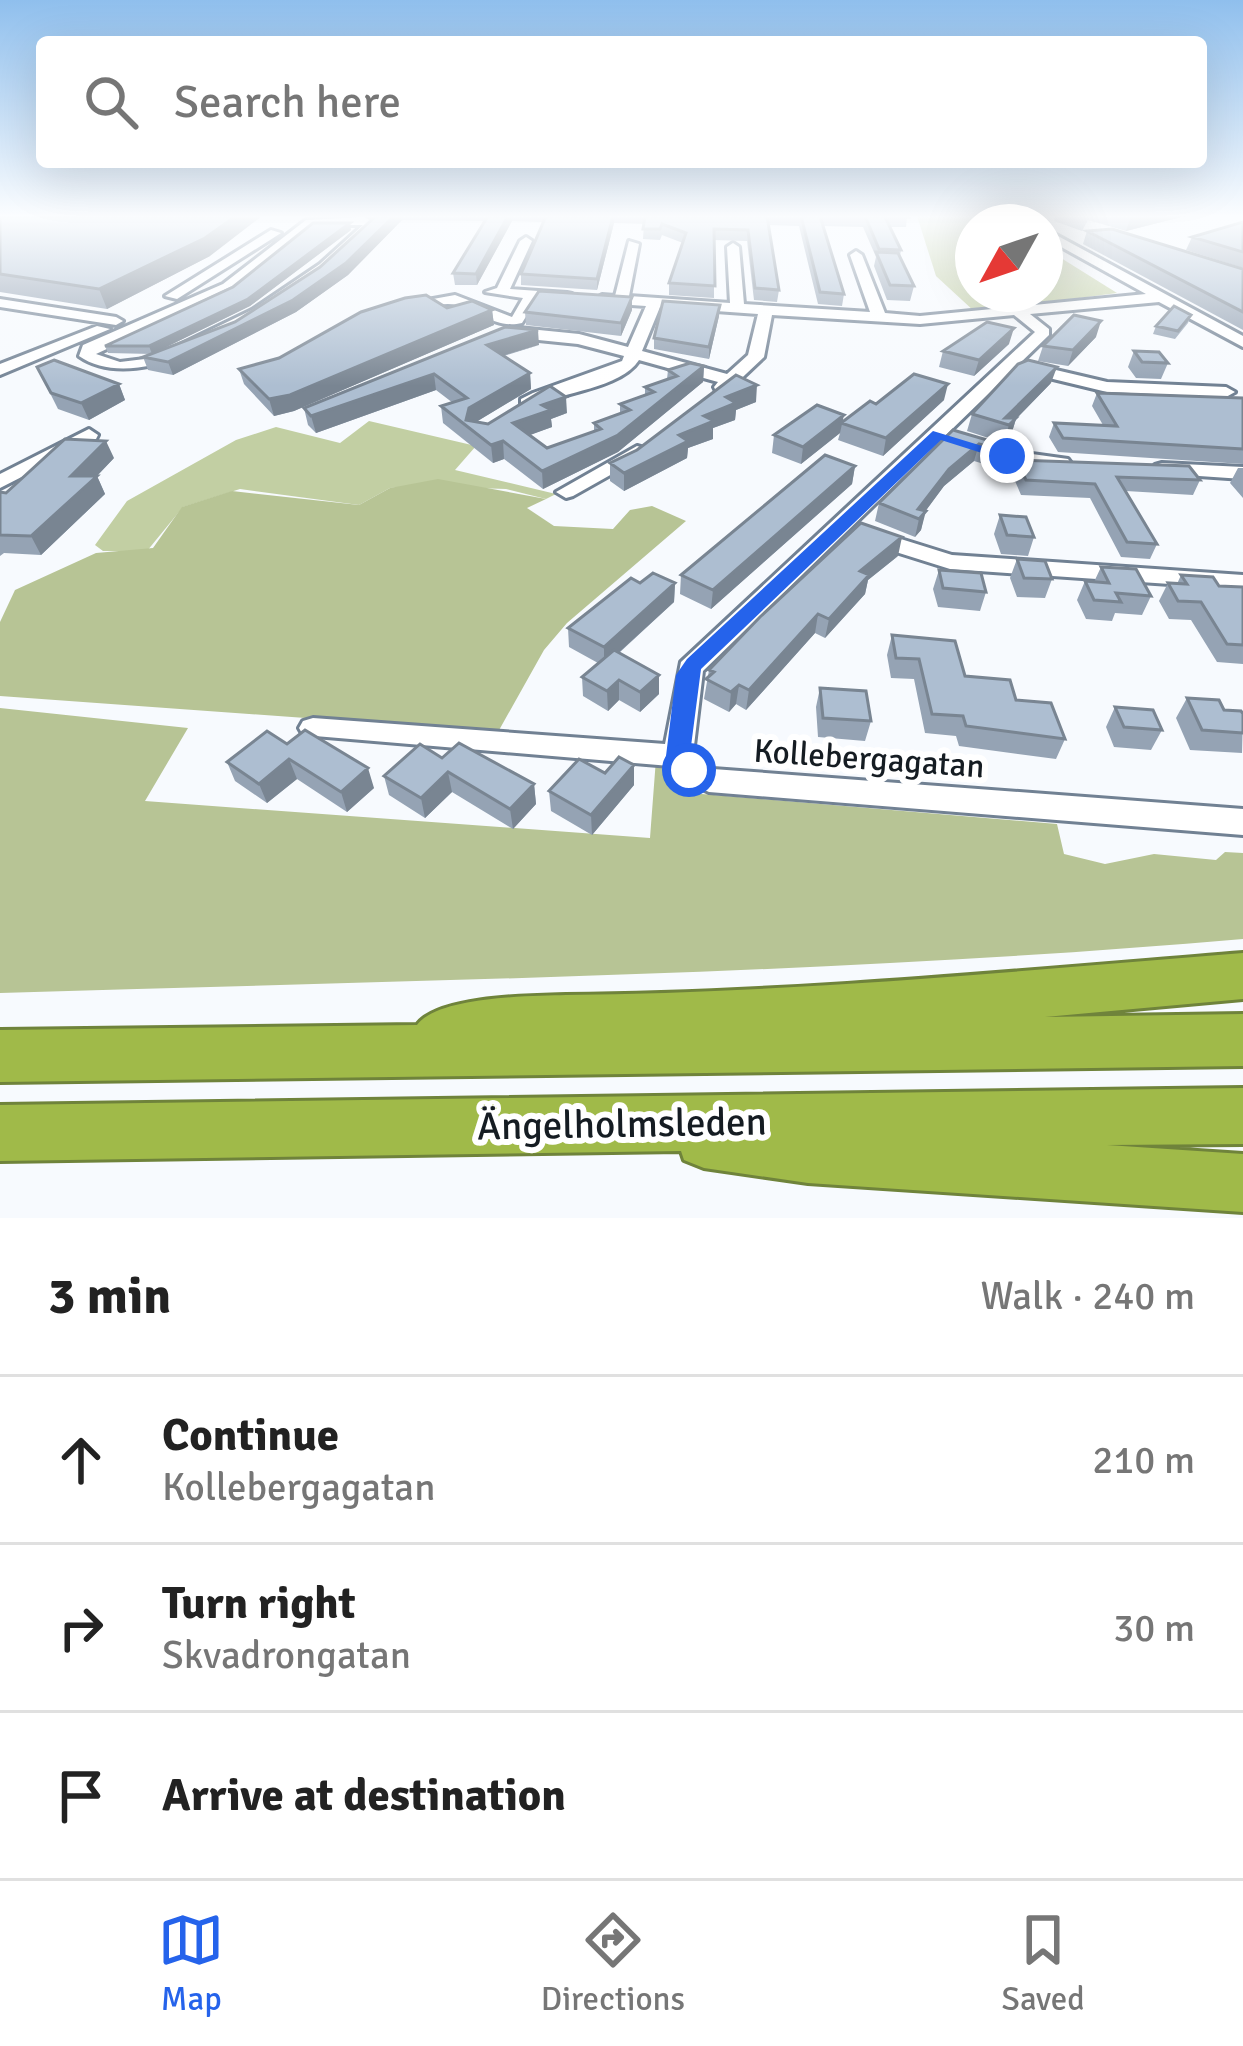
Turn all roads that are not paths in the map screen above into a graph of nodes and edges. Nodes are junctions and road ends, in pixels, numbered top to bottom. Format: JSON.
{"nodes":[{"id":1,"x":212,"y":273,"type":"edge"},
{"id":2,"x":252,"y":273,"type":"edge"},
{"id":3,"x":316,"y":273,"type":"edge"},
{"id":4,"x":508,"y":273,"type":"edge"},
{"id":5,"x":627,"y":273,"type":"edge"},
{"id":6,"x":735,"y":273,"type":"edge"},
{"id":7,"x":863,"y":273,"type":"edge"},
{"id":8,"x":1095,"y":273,"type":"edge"},
{"id":9,"x":1118,"y":273,"type":"edge"},
{"id":10,"x":228,"y":286,"type":"junction"},
{"id":11,"x":248,"y":289,"type":"edge"},
{"id":12,"x":267,"y":291,"type":"edge"},
{"id":13,"x":287,"y":293,"type":"junction"},
{"id":14,"x":533,"y":294,"type":"junction"},
{"id":15,"x":560,"y":296,"type":"junction"},
{"id":16,"x":1162,"y":297,"type":"junction"},
{"id":17,"x":1140,"y":298,"type":"junction"},
{"id":18,"x":621,"y":300,"type":"junction"},
{"id":19,"x":0,"y":303,"type":"edge"},
{"id":20,"x":655,"y":303,"type":"junction"},
{"id":21,"x":393,"y":307,"type":"edge"},
{"id":22,"x":1063,"y":307,"type":"edge"},
{"id":23,"x":737,"y":308,"type":"junction"},
{"id":24,"x":766,"y":310,"type":"junction"},
{"id":25,"x":1019,"y":312,"type":"joint"},
{"id":26,"x":879,"y":318,"type":"junction"},
{"id":27,"x":119,"y":321,"type":"junction"},
{"id":28,"x":506,"y":327,"type":"junction"},
{"id":29,"x":539,"y":333,"type":"junction"},
{"id":30,"x":1243,"y":342,"type":"edge"},
{"id":31,"x":1243,"y":353,"type":"edge"},
{"id":32,"x":637,"y":355,"type":"junction"},
{"id":33,"x":1012,"y":364,"type":"junction"},
{"id":34,"x":0,"y":370,"type":"edge"},
{"id":35,"x":731,"y":380,"type":"junction"},
{"id":36,"x":1226,"y":392,"type":"edge"},
{"id":37,"x":706,"y":400,"type":"edge"},
{"id":38,"x":511,"y":413,"type":"edge"},
{"id":39,"x":939,"y":434,"type":"junction"},
{"id":40,"x":89,"y":435,"type":"edge"},
{"id":41,"x":654,"y":440,"type":"edge"},
{"id":42,"x":1092,"y":465,"type":"edge"},
{"id":43,"x":1135,"y":467,"type":"edge"},
{"id":44,"x":1243,"y":473,"type":"edge"},
{"id":45,"x":0,"y":482,"type":"edge"},
{"id":46,"x":566,"y":492,"type":"dead end"},
{"id":47,"x":841,"y":524,"type":"junction"},
{"id":48,"x":1243,"y":582,"type":"edge"},
{"id":49,"x":314,"y":728,"type":"dead end"},
{"id":50,"x":678,"y":756,"type":"junction"},
{"id":51,"x":1243,"y":822,"type":"edge"},
{"id":52,"x":1243,"y":976,"type":"edge"},
{"id":53,"x":1243,"y":1040,"type":"edge"},
{"id":54,"x":377,"y":1052,"type":"junction"},
{"id":55,"x":0,"y":1056,"type":"edge"},
{"id":56,"x":1243,"y":1116,"type":"edge"},
{"id":57,"x":601,"y":1125,"type":"junction"},
{"id":58,"x":0,"y":1133,"type":"edge"},
{"id":59,"x":1243,"y":1183,"type":"edge"}],
"edges":[{"from":1,"to":27,"type":"street"},
{"from":2,"to":10,"type":"street"},
{"from":3,"to":13,"type":"street"},
{"from":4,"to":14,"type":"street"},
{"from":5,"to":18,"type":"street"},
{"from":6,"to":23,"type":"street"},
{"from":7,"to":26,"type":"street"},
{"from":8,"to":17,"type":"street"},
{"from":9,"to":16,"type":"street"},
{"from":10,"to":11,"type":"street"},
{"from":10,"to":13,"type":"street"},
{"from":12,"to":13,"type":"street"},
{"from":14,"to":15,"type":"street"},
{"from":14,"to":28,"type":"street"},
{"from":15,"to":18,"type":"street"},
{"from":15,"to":29,"type":"street"},
{"from":16,"to":17,"type":"street"},
{"from":16,"to":30,"type":"street"},
{"from":17,"to":22,"type":"street"},
{"from":17,"to":31,"type":"street"},
{"from":18,"to":20,"type":"street"},
{"from":19,"to":27,"type":"street"},
{"from":20,"to":23,"type":"street"},
{"from":20,"to":32,"type":"street"},
{"from":21,"to":28,"type":"street"},
{"from":23,"to":24,"type":"street"},
{"from":24,"to":26,"type":"street"},
{"from":24,"to":35,"type":"street"},
{"from":25,"to":26,"type":"street"},
{"from":25,"to":33,"type":"street"},
{"from":27,"to":34,"type":"street"},
{"from":28,"to":29,"type":"street"},
{"from":29,"to":32,"type":"street"},
{"from":32,"to":35,"type":"street"},
{"from":32,"to":38,"type":"street"},
{"from":33,"to":36,"type":"street"},
{"from":33,"to":39,"type":"street"},
{"from":35,"to":37,"type":"street"},
{"from":39,"to":42,"type":"street"},
{"from":39,"to":47,"type":"street"},
{"from":40,"to":45,"type":"street"},
{"from":41,"to":46,"type":"street"},
{"from":43,"to":44,"type":"street"},
{"from":47,"to":48,"type":"street"},
{"from":47,"to":50,"type":"street"},
{"from":49,"to":50,"type":"street"},
{"from":50,"to":51,"type":"street","name":"Kollebergagatan"},
{"from":52,"to":54,"type":"highway"},
{"from":53,"to":54,"type":"highway"},
{"from":54,"to":55,"type":"highway"},
{"from":56,"to":57,"type":"highway","name":"Ängelholmsleden"},
{"from":57,"to":58,"type":"highway","name":"Ängelholmsleden"},
{"from":57,"to":59,"type":"highway"}]}
